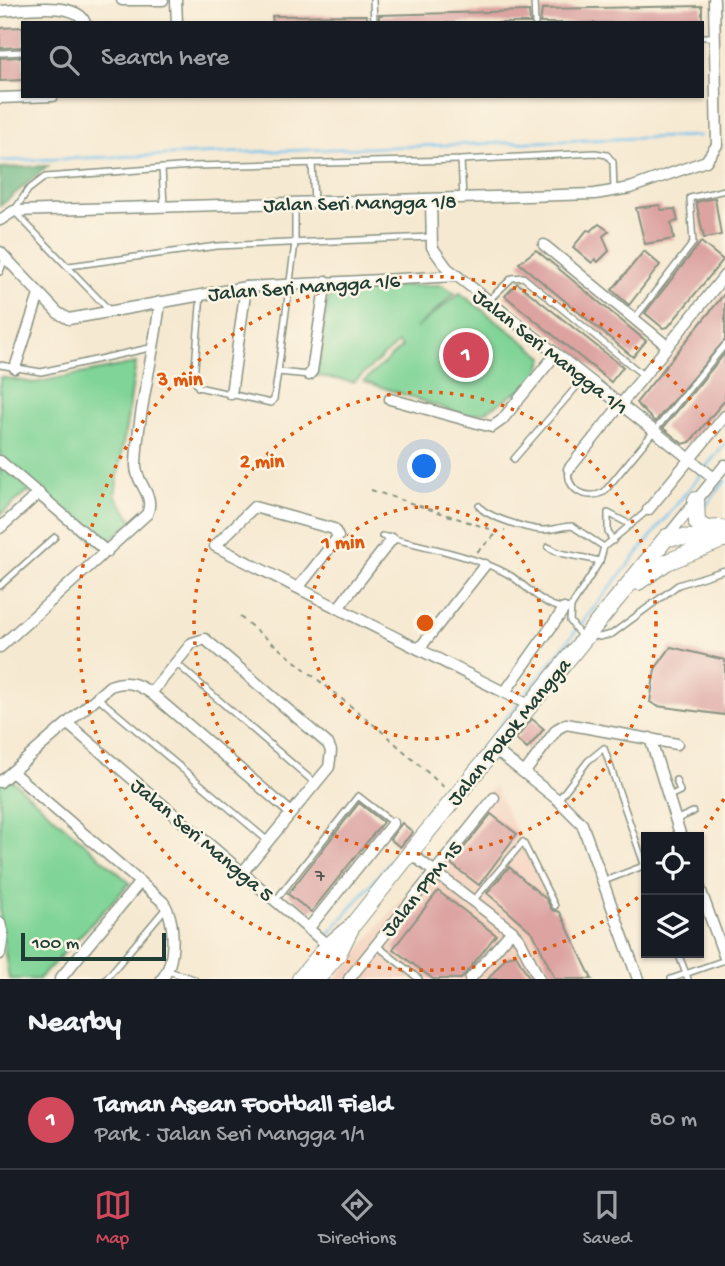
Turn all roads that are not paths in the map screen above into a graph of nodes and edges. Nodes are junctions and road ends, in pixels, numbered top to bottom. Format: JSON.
{"nodes":[{"id":1,"x":122,"y":0,"type":"edge"},
{"id":2,"x":163,"y":0,"type":"edge"},
{"id":3,"x":176,"y":0,"type":"edge"},
{"id":4,"x":373,"y":0,"type":"edge"},
{"id":5,"x":534,"y":0,"type":"edge"},
{"id":6,"x":714,"y":0,"type":"edge"},
{"id":7,"x":0,"y":11,"type":"edge"},
{"id":8,"x":84,"y":21,"type":"edge"},
{"id":9,"x":177,"y":21,"type":"edge"},
{"id":10,"x":374,"y":21,"type":"edge"},
{"id":11,"x":535,"y":21,"type":"edge"},
{"id":12,"x":704,"y":37,"type":"edge"},
{"id":13,"x":715,"y":37,"type":"junction"},
{"id":14,"x":21,"y":52,"type":"edge"},
{"id":15,"x":0,"y":53,"type":"edge"},
{"id":16,"x":704,"y":80,"type":"edge"},
{"id":17,"x":716,"y":80,"type":"junction"},
{"id":18,"x":21,"y":97,"type":"edge"},
{"id":19,"x":0,"y":98,"type":"edge"},
{"id":20,"x":721,"y":128,"type":"edge"},
{"id":21,"x":461,"y":160,"type":"junction"},
{"id":22,"x":312,"y":163,"type":"junction"},
{"id":23,"x":162,"y":167,"type":"junction"},
{"id":24,"x":725,"y":190,"type":"edge"},
{"id":25,"x":614,"y":192,"type":"junction"},
{"id":26,"x":463,"y":199,"type":"junction"},
{"id":27,"x":430,"y":200,"type":"junction"},
{"id":28,"x":295,"y":203,"type":"junction"},
{"id":29,"x":314,"y":203,"type":"junction"},
{"id":30,"x":164,"y":207,"type":"junction"},
{"id":31,"x":14,"y":211,"type":"junction"},
{"id":32,"x":0,"y":219,"type":"edge"},
{"id":33,"x":431,"y":237,"type":"junction"},
{"id":34,"x":295,"y":243,"type":"junction"},
{"id":35,"x":544,"y":245,"type":"dead end"},
{"id":36,"x":2,"y":255,"type":"edge"},
{"id":37,"x":69,"y":267,"type":"junction"},
{"id":38,"x":0,"y":272,"type":"edge"},
{"id":39,"x":725,"y":275,"type":"edge"},
{"id":40,"x":457,"y":276,"type":"junction"},
{"id":41,"x":326,"y":281,"type":"junction"},
{"id":42,"x":291,"y":284,"type":"junction"},
{"id":43,"x":246,"y":287,"type":"junction"},
{"id":44,"x":201,"y":294,"type":"junction"},
{"id":45,"x":39,"y":295,"type":"junction"},
{"id":46,"x":488,"y":300,"type":"junction"},
{"id":47,"x":160,"y":302,"type":"junction"},
{"id":48,"x":111,"y":312,"type":"junction"},
{"id":49,"x":634,"y":319,"type":"junction"},
{"id":50,"x":666,"y":345,"type":"junction"},
{"id":51,"x":725,"y":345,"type":"edge"},
{"id":52,"x":155,"y":347,"type":"junction"},
{"id":53,"x":555,"y":355,"type":"junction"},
{"id":54,"x":0,"y":365,"type":"edge"},
{"id":55,"x":15,"y":368,"type":"junction"},
{"id":56,"x":278,"y":372,"type":"junction"},
{"id":57,"x":309,"y":375,"type":"joint"},
{"id":58,"x":643,"y":375,"type":"junction"},
{"id":59,"x":584,"y":378,"type":"junction"},
{"id":60,"x":231,"y":394,"type":"junction"},
{"id":61,"x":390,"y":399,"type":"dead end"},
{"id":62,"x":620,"y":405,"type":"junction"},
{"id":63,"x":725,"y":416,"type":"edge"},
{"id":64,"x":653,"y":432,"type":"junction"},
{"id":65,"x":514,"y":459,"type":"dead end"},
{"id":66,"x":0,"y":461,"type":"edge"},
{"id":67,"x":693,"y":464,"type":"junction"},
{"id":68,"x":725,"y":465,"type":"edge"},
{"id":69,"x":569,"y":469,"type":"joint"},
{"id":70,"x":711,"y":476,"type":"junction"},
{"id":71,"x":39,"y":493,"type":"junction"},
{"id":72,"x":696,"y":500,"type":"junction"},
{"id":73,"x":479,"y":506,"type":"dead end"},
{"id":74,"x":648,"y":510,"type":"joint"},
{"id":75,"x":631,"y":525,"type":"junction"},
{"id":76,"x":0,"y":528,"type":"edge"},
{"id":77,"x":720,"y":534,"type":"edge"},
{"id":78,"x":54,"y":537,"type":"dead end"},
{"id":79,"x":387,"y":537,"type":"joint"},
{"id":80,"x":667,"y":537,"type":"junction"},
{"id":81,"x":613,"y":541,"type":"junction"},
{"id":82,"x":548,"y":547,"type":"dead end"},
{"id":83,"x":604,"y":547,"type":"junction"},
{"id":84,"x":107,"y":552,"type":"junction"},
{"id":85,"x":600,"y":561,"type":"junction"},
{"id":86,"x":485,"y":565,"type":"junction"},
{"id":87,"x":725,"y":569,"type":"edge"},
{"id":88,"x":0,"y":586,"type":"edge"},
{"id":89,"x":298,"y":588,"type":"junction"},
{"id":90,"x":611,"y":604,"type":"junction"},
{"id":91,"x":338,"y":608,"type":"junction"},
{"id":92,"x":568,"y":608,"type":"junction"},
{"id":93,"x":580,"y":633,"type":"junction"},
{"id":94,"x":0,"y":647,"type":"edge"},
{"id":95,"x":419,"y":649,"type":"junction"},
{"id":96,"x":176,"y":663,"type":"junction"},
{"id":97,"x":506,"y":692,"type":"junction"},
{"id":98,"x":151,"y":693,"type":"junction"},
{"id":99,"x":97,"y":697,"type":"junction"},
{"id":100,"x":523,"y":702,"type":"junction"},
{"id":101,"x":68,"y":724,"type":"junction"},
{"id":102,"x":598,"y":729,"type":"junction"},
{"id":103,"x":650,"y":738,"type":"junction"},
{"id":104,"x":677,"y":744,"type":"dead end"},
{"id":105,"x":604,"y":748,"type":"junction"},
{"id":106,"x":494,"y":749,"type":"junction"},
{"id":107,"x":12,"y":772,"type":"junction"},
{"id":108,"x":525,"y":772,"type":"junction"},
{"id":109,"x":676,"y":780,"type":"dead end"},
{"id":110,"x":0,"y":782,"type":"edge"},
{"id":111,"x":316,"y":784,"type":"junction"},
{"id":112,"x":667,"y":797,"type":"junction"},
{"id":113,"x":494,"y":798,"type":"dead end"},
{"id":114,"x":558,"y":800,"type":"junction"},
{"id":115,"x":290,"y":812,"type":"junction"},
{"id":116,"x":693,"y":812,"type":"dead end"},
{"id":117,"x":675,"y":820,"type":"junction"},
{"id":118,"x":393,"y":823,"type":"joint"},
{"id":119,"x":679,"y":832,"type":"edge"},
{"id":120,"x":268,"y":841,"type":"junction"},
{"id":121,"x":410,"y":853,"type":"junction"},
{"id":122,"x":641,"y":853,"type":"edge"},
{"id":123,"x":641,"y":869,"type":"edge"},
{"id":124,"x":434,"y":872,"type":"junction"},
{"id":125,"x":242,"y":873,"type":"junction"},
{"id":126,"x":604,"y":881,"type":"junction"},
{"id":127,"x":140,"y":882,"type":"junction"},
{"id":128,"x":702,"y":895,"type":"edge"},
{"id":129,"x":275,"y":901,"type":"junction"},
{"id":130,"x":473,"y":901,"type":"junction"},
{"id":131,"x":555,"y":906,"type":"dead end"},
{"id":132,"x":167,"y":907,"type":"junction"},
{"id":133,"x":0,"y":923,"type":"edge"},
{"id":134,"x":308,"y":929,"type":"junction"},
{"id":135,"x":512,"y":931,"type":"junction"},
{"id":136,"x":375,"y":944,"type":"junction"},
{"id":137,"x":333,"y":950,"type":"junction"},
{"id":138,"x":0,"y":954,"type":"edge"},
{"id":139,"x":680,"y":958,"type":"edge"},
{"id":140,"x":725,"y":959,"type":"edge"},
{"id":141,"x":165,"y":975,"type":"edge"},
{"id":142,"x":687,"y":976,"type":"edge"},
{"id":143,"x":60,"y":979,"type":"edge"},
{"id":144,"x":106,"y":979,"type":"edge"},
{"id":145,"x":194,"y":979,"type":"edge"},
{"id":146,"x":300,"y":979,"type":"edge"},
{"id":147,"x":317,"y":979,"type":"edge"},
{"id":148,"x":349,"y":979,"type":"edge"},
{"id":149,"x":419,"y":979,"type":"edge"},
{"id":150,"x":470,"y":979,"type":"edge"},
{"id":151,"x":539,"y":979,"type":"edge"},
{"id":152,"x":638,"y":979,"type":"edge"},
{"id":153,"x":670,"y":979,"type":"edge"}],
"edges":[{"from":1,"to":2,"type":"street"},
{"from":3,"to":9,"type":"street"},
{"from":4,"to":10,"type":"lane"},
{"from":5,"to":11,"type":"lane"},
{"from":6,"to":13,"type":"street"},
{"from":7,"to":8,"type":"street"},
{"from":12,"to":13,"type":"lane"},
{"from":13,"to":17,"type":"street"},
{"from":14,"to":15,"type":"lane"},
{"from":16,"to":17,"type":"street"},
{"from":17,"to":20,"type":"street"},
{"from":18,"to":19,"type":"street"},
{"from":20,"to":25,"type":"street","name":"Jalan Seri Mangga 1/8"},
{"from":21,"to":22,"type":"lane"},
{"from":21,"to":25,"type":"lane"},
{"from":21,"to":26,"type":"lane"},
{"from":22,"to":23,"type":"lane"},
{"from":22,"to":29,"type":"lane"},
{"from":23,"to":30,"type":"lane"},
{"from":23,"to":31,"type":"lane"},
{"from":24,"to":49,"type":"lane"},
{"from":25,"to":26,"type":"street","name":"Jalan Seri Mangga 1/8"},
{"from":26,"to":27,"type":"street","name":"Jalan Seri Mangga 1/8"},
{"from":27,"to":29,"type":"street","name":"Jalan Seri Mangga 1/8"},
{"from":27,"to":33,"type":"street","name":"Jalan Seri Mangga 1/1"},
{"from":28,"to":29,"type":"street","name":"Jalan Seri Mangga 1/8"},
{"from":28,"to":30,"type":"street","name":"Jalan Seri Mangga 1/8"},
{"from":28,"to":34,"type":"lane"},
{"from":30,"to":31,"type":"street","name":"Jalan Seri Mangga 1/8"},
{"from":31,"to":32,"type":"street","name":"Jalan Seri Mangga 1/8"},
{"from":31,"to":37,"type":"lane"},
{"from":33,"to":34,"type":"lane"},
{"from":33,"to":40,"type":"street","name":"Jalan Seri Mangga 1/1"},
{"from":34,"to":37,"type":"lane"},
{"from":34,"to":42,"type":"lane"},
{"from":35,"to":49,"type":"street"},
{"from":36,"to":38,"type":"lane"},
{"from":36,"to":45,"type":"street"},
{"from":37,"to":48,"type":"lane"},
{"from":39,"to":50,"type":"street"},
{"from":40,"to":41,"type":"street","name":"Jalan Seri Mangga 1/6"},
{"from":40,"to":46,"type":"street","name":"Jalan Seri Mangga 1/1"},
{"from":41,"to":42,"type":"street","name":"Jalan Seri Mangga 1/6"},
{"from":41,"to":57,"type":"street"},
{"from":42,"to":43,"type":"street","name":"Jalan Seri Mangga 1/6"},
{"from":42,"to":56,"type":"lane"},
{"from":43,"to":44,"type":"street","name":"Jalan Seri Mangga 1/6"},
{"from":43,"to":60,"type":"street"},
{"from":44,"to":47,"type":"street","name":"Jalan Seri Mangga 1/6"},
{"from":44,"to":60,"type":"lane"},
{"from":45,"to":48,"type":"street","name":"Jalan Seri Mangga 1/6"},
{"from":45,"to":55,"type":"street"},
{"from":46,"to":53,"type":"street","name":"Jalan Seri Mangga 1/1"},
{"from":46,"to":58,"type":"lane"},
{"from":47,"to":48,"type":"street","name":"Jalan Seri Mangga 1/6"},
{"from":47,"to":52,"type":"street"},
{"from":49,"to":50,"type":"street"},
{"from":50,"to":58,"type":"street"},
{"from":51,"to":64,"type":"lane"},
{"from":52,"to":55,"type":"lane"},
{"from":52,"to":84,"type":"street"},
{"from":53,"to":59,"type":"street","name":"Jalan Seri Mangga 1/1"},
{"from":53,"to":61,"type":"street"},
{"from":54,"to":55,"type":"lane"},
{"from":56,"to":57,"type":"lane"},
{"from":56,"to":60,"type":"lane"},
{"from":58,"to":62,"type":"street"},
{"from":59,"to":62,"type":"street","name":"Jalan Seri Mangga 1/1"},
{"from":59,"to":65,"type":"lane"},
{"from":62,"to":64,"type":"street","name":"Jalan Seri Mangga 1/1"},
{"from":62,"to":69,"type":"street"},
{"from":63,"to":67,"type":"street"},
{"from":64,"to":67,"type":"street","name":"Jalan Seri Mangga 1/1"},
{"from":64,"to":69,"type":"lane"},
{"from":66,"to":71,"type":"street"},
{"from":67,"to":70,"type":"street","name":"Jalan Seri Mangga 1/1"},
{"from":67,"to":74,"type":"street"},
{"from":68,"to":70,"type":"street","name":"Jalan Pokok Mangga"},
{"from":70,"to":72,"type":"street","name":"Jalan Pokok Mangga"},
{"from":71,"to":76,"type":"street"},
{"from":71,"to":84,"type":"street"},
{"from":72,"to":77,"type":"street"},
{"from":72,"to":80,"type":"street","name":"Jalan Pokok Mangga"},
{"from":73,"to":83,"type":"lane"},
{"from":74,"to":75,"type":"lane"},
{"from":75,"to":81,"type":"lane"},
{"from":75,"to":81,"type":"lane"},
{"from":77,"to":80,"type":"street"},
{"from":77,"to":90,"type":"street"},
{"from":78,"to":88,"type":"lane"},
{"from":79,"to":86,"type":"lane"},
{"from":79,"to":91,"type":"street"},
{"from":80,"to":90,"type":"street","name":"Jalan Pokok Mangga"},
{"from":81,"to":83,"type":"lane"},
{"from":82,"to":85,"type":"lane"},
{"from":83,"to":85,"type":"lane"},
{"from":84,"to":94,"type":"street"},
{"from":85,"to":92,"type":"lane"},
{"from":86,"to":92,"type":"lane"},
{"from":86,"to":95,"type":"street"},
{"from":87,"to":93,"type":"lane"},
{"from":89,"to":89,"type":"street"},
{"from":89,"to":91,"type":"street"},
{"from":90,"to":93,"type":"street","name":"Jalan Pokok Mangga"},
{"from":91,"to":95,"type":"street"},
{"from":92,"to":93,"type":"lane"},
{"from":92,"to":97,"type":"street"},
{"from":93,"to":100,"type":"street","name":"Jalan Pokok Mangga"},
{"from":95,"to":97,"type":"street"},
{"from":96,"to":98,"type":"street"},
{"from":96,"to":111,"type":"lane"},
{"from":96,"to":111,"type":"street"},
{"from":97,"to":100,"type":"street"},
{"from":98,"to":99,"type":"street"},
{"from":98,"to":115,"type":"street"},
{"from":99,"to":101,"type":"street"},
{"from":99,"to":120,"type":"lane"},
{"from":100,"to":106,"type":"street","name":"Jalan Pokok Mangga"},
{"from":101,"to":107,"type":"street"},
{"from":101,"to":125,"type":"street","name":"Jalan Seri Mangga 5"},
{"from":102,"to":103,"type":"street"},
{"from":102,"to":105,"type":"lane"},
{"from":102,"to":108,"type":"street"},
{"from":103,"to":104,"type":"street"},
{"from":103,"to":112,"type":"street"},
{"from":105,"to":114,"type":"lane"},
{"from":105,"to":122,"type":"lane"},
{"from":106,"to":108,"type":"street"},
{"from":106,"to":121,"type":"street","name":"Jalan Pokok Mangga"},
{"from":107,"to":110,"type":"street"},
{"from":107,"to":127,"type":"street"},
{"from":108,"to":114,"type":"street"},
{"from":109,"to":112,"type":"lane"},
{"from":111,"to":115,"type":"street"},
{"from":112,"to":117,"type":"street"},
{"from":113,"to":124,"type":"street","name":"Jalan PPM 15"},
{"from":114,"to":126,"type":"street"},
{"from":115,"to":120,"type":"street"},
{"from":116,"to":117,"type":"lane"},
{"from":117,"to":119,"type":"street"},
{"from":118,"to":129,"type":"lane"},
{"from":118,"to":134,"type":"street"},
{"from":120,"to":125,"type":"street"},
{"from":121,"to":124,"type":"street"},
{"from":121,"to":137,"type":"street","name":"Jalan Pokok Mangga"},
{"from":123,"to":126,"type":"lane"},
{"from":124,"to":130,"type":"street"},
{"from":124,"to":136,"type":"street","name":"Jalan PPM 15"},
{"from":125,"to":129,"type":"street","name":"Jalan Seri Mangga 5"},
{"from":126,"to":152,"type":"street"},
{"from":127,"to":132,"type":"street"},
{"from":127,"to":143,"type":"street"},
{"from":128,"to":140,"type":"street"},
{"from":129,"to":134,"type":"street","name":"Jalan Seri Mangga 5"},
{"from":130,"to":131,"type":"lane"},
{"from":130,"to":135,"type":"street"},
{"from":132,"to":141,"type":"street"},
{"from":132,"to":144,"type":"lane"},
{"from":133,"to":138,"type":"street"},
{"from":134,"to":137,"type":"street","name":"Jalan Seri Mangga 5"},
{"from":135,"to":150,"type":"street"},
{"from":135,"to":151,"type":"street"},
{"from":136,"to":148,"type":"street","name":"Jalan PPM 15"},
{"from":136,"to":149,"type":"lane"},
{"from":137,"to":146,"type":"street","name":"Jalan Pokok Mangga"},
{"from":137,"to":147,"type":"street","name":"Jalan Pokok Mangga"},
{"from":139,"to":142,"type":"lane"},
{"from":140,"to":142,"type":"lane"},
{"from":141,"to":145,"type":"lane"},
{"from":142,"to":153,"type":"lane"}]}
